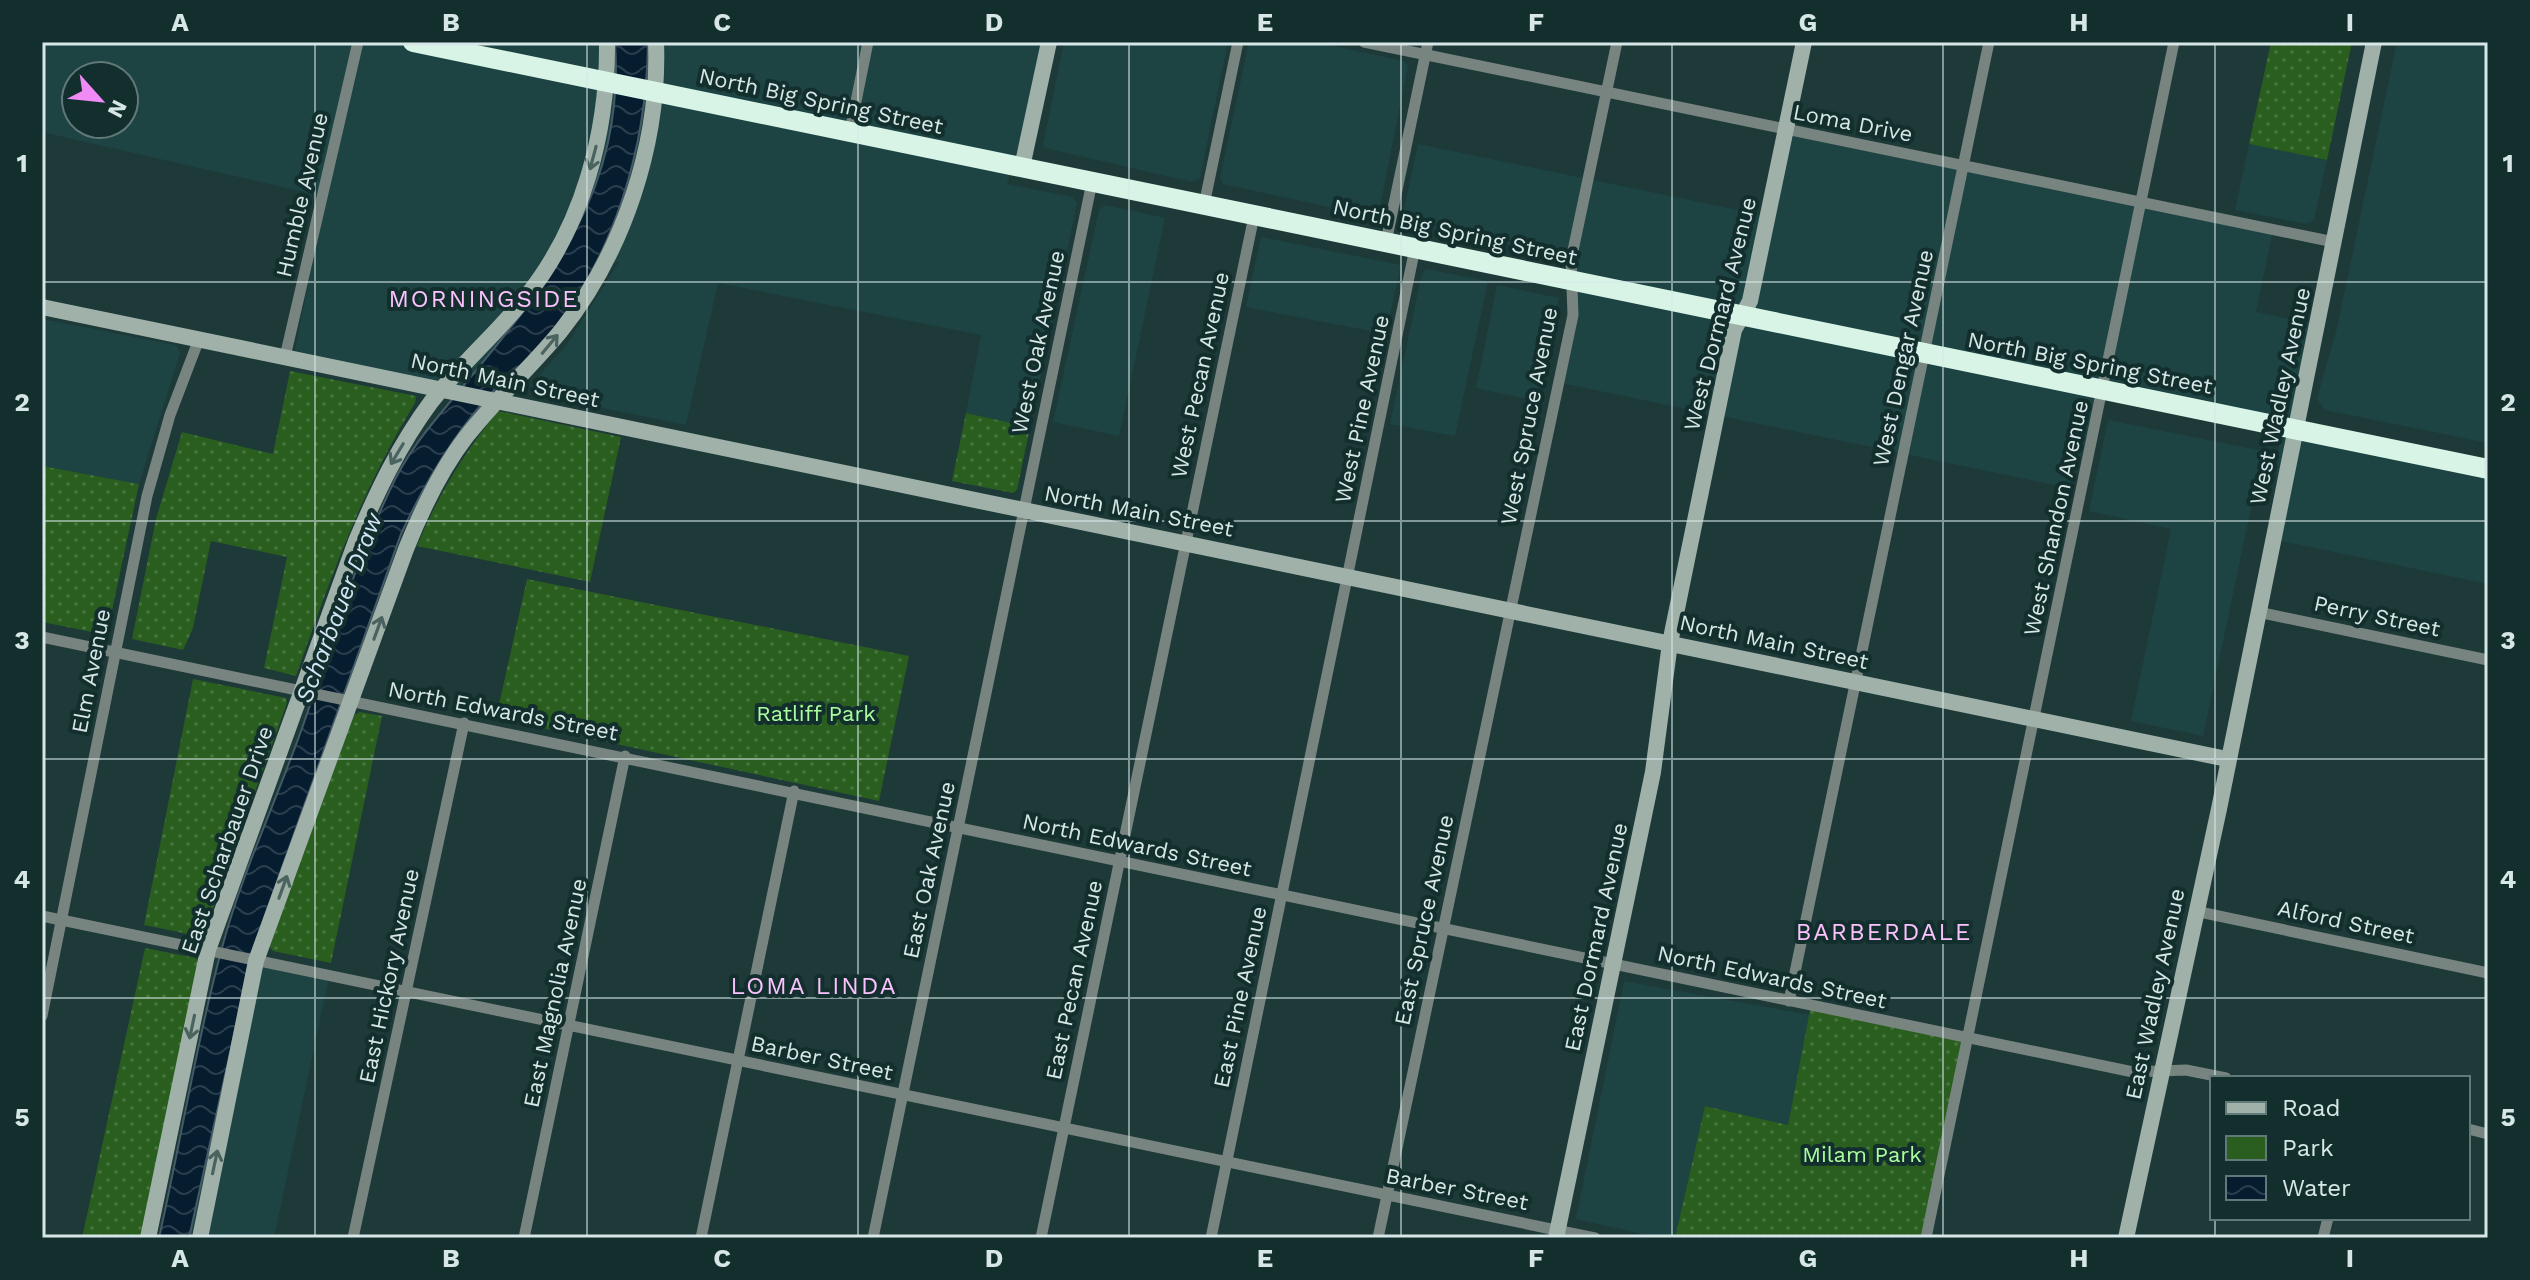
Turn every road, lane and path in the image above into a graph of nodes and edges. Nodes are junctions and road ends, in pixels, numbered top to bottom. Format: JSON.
{"nodes":[{"id":1,"x":358,"y":42,"type":"edge"},
{"id":2,"x":413,"y":42,"type":"edge"},
{"id":3,"x":607,"y":42,"type":"edge"},
{"id":4,"x":656,"y":42,"type":"edge"},
{"id":5,"x":868,"y":42,"type":"edge"},
{"id":6,"x":1049,"y":42,"type":"edge"},
{"id":7,"x":1238,"y":42,"type":"edge"},
{"id":8,"x":1364,"y":42,"type":"edge"},
{"id":9,"x":1617,"y":42,"type":"edge"},
{"id":10,"x":1804,"y":42,"type":"edge"},
{"id":11,"x":1989,"y":42,"type":"edge"},
{"id":12,"x":2174,"y":42,"type":"edge"},
{"id":13,"x":2374,"y":42,"type":"edge"},
{"id":14,"x":1426,"y":48,"type":"edge"},
{"id":15,"x":607,"y":82,"type":"junction"},
{"id":16,"x":653,"y":91,"type":"junction"},
{"id":17,"x":1606,"y":92,"type":"junction"},
{"id":18,"x":1785,"y":130,"type":"junction"},
{"id":19,"x":850,"y":131,"type":"junction"},
{"id":20,"x":1963,"y":166,"type":"junction"},
{"id":21,"x":1022,"y":167,"type":"junction"},
{"id":22,"x":1092,"y":182,"type":"junction"},
{"id":23,"x":2141,"y":203,"type":"junction"},
{"id":24,"x":1204,"y":205,"type":"junction"},
{"id":25,"x":1254,"y":216,"type":"junction"},
{"id":26,"x":1386,"y":242,"type":"junction"},
{"id":27,"x":2334,"y":242,"type":"junction"},
{"id":28,"x":1415,"y":248,"type":"junction"},
{"id":29,"x":1571,"y":281,"type":"junction"},
{"id":30,"x":42,"y":307,"type":"edge"},
{"id":31,"x":1742,"y":316,"type":"junction"},
{"id":32,"x":199,"y":339,"type":"junction"},
{"id":33,"x":1924,"y":353,"type":"junction"},
{"id":34,"x":285,"y":357,"type":"junction"},
{"id":35,"x":441,"y":390,"type":"junction"},
{"id":36,"x":2102,"y":390,"type":"junction"},
{"id":37,"x":497,"y":401,"type":"junction"},
{"id":38,"x":2296,"y":429,"type":"junction"},
{"id":39,"x":2488,"y":469,"type":"edge"},
{"id":40,"x":1024,"y":510,"type":"junction"},
{"id":41,"x":1185,"y":543,"type":"junction"},
{"id":42,"x":1348,"y":577,"type":"junction"},
{"id":43,"x":1509,"y":610,"type":"junction"},
{"id":44,"x":2258,"y":612,"type":"junction"},
{"id":45,"x":42,"y":637,"type":"edge"},
{"id":46,"x":1670,"y":643,"type":"junction"},
{"id":47,"x":116,"y":652,"type":"junction"},
{"id":48,"x":2488,"y":660,"type":"edge"},
{"id":49,"x":1857,"y":682,"type":"junction"},
{"id":50,"x":302,"y":693,"type":"junction"},
{"id":51,"x":351,"y":701,"type":"junction"},
{"id":52,"x":2035,"y":719,"type":"junction"},
{"id":53,"x":464,"y":723,"type":"junction"},
{"id":54,"x":625,"y":756,"type":"junction"},
{"id":55,"x":2227,"y":759,"type":"junction"},
{"id":56,"x":794,"y":791,"type":"junction"},
{"id":57,"x":958,"y":828,"type":"junction"},
{"id":58,"x":1120,"y":862,"type":"junction"},
{"id":59,"x":1281,"y":896,"type":"junction"},
{"id":60,"x":2195,"y":911,"type":"junction"},
{"id":61,"x":42,"y":916,"type":"edge"},
{"id":62,"x":62,"y":920,"type":"junction"},
{"id":63,"x":1443,"y":929,"type":"junction"},
{"id":64,"x":208,"y":950,"type":"junction"},
{"id":65,"x":256,"y":961,"type":"junction"},
{"id":66,"x":1613,"y":964,"type":"junction"},
{"id":67,"x":2488,"y":973,"type":"edge"},
{"id":68,"x":406,"y":993,"type":"junction"},
{"id":69,"x":1789,"y":1001,"type":"junction"},
{"id":70,"x":42,"y":1016,"type":"edge"},
{"id":71,"x":569,"y":1026,"type":"junction"},
{"id":72,"x":1967,"y":1038,"type":"junction"},
{"id":73,"x":737,"y":1061,"type":"junction"},
{"id":74,"x":2161,"y":1072,"type":"junction"},
{"id":75,"x":2216,"y":1076,"type":"edge"},
{"id":76,"x":903,"y":1095,"type":"junction"},
{"id":77,"x":1064,"y":1129,"type":"junction"},
{"id":78,"x":1226,"y":1162,"type":"junction"},
{"id":79,"x":1387,"y":1196,"type":"junction"},
{"id":80,"x":1557,"y":1234,"type":"edge"},
{"id":81,"x":148,"y":1238,"type":"edge"},
{"id":82,"x":200,"y":1238,"type":"edge"},
{"id":83,"x":353,"y":1238,"type":"edge"},
{"id":84,"x":524,"y":1238,"type":"edge"},
{"id":85,"x":701,"y":1238,"type":"edge"},
{"id":86,"x":873,"y":1238,"type":"edge"},
{"id":87,"x":1041,"y":1238,"type":"edge"},
{"id":88,"x":1211,"y":1238,"type":"edge"},
{"id":89,"x":1378,"y":1238,"type":"edge"},
{"id":90,"x":1595,"y":1238,"type":"edge"},
{"id":91,"x":1926,"y":1238,"type":"edge"},
{"id":92,"x":2126,"y":1238,"type":"edge"}],
"edges":[{"from":1,"to":34,"type":"street","name":"Humble Avenue"},
{"from":2,"to":15,"type":"highway","name":"North Big Spring Street"},
{"from":3,"to":15,"type":"main road","name":"East Scharbauer Drive"},
{"from":4,"to":16,"type":"main road"},
{"from":5,"to":19,"type":"street"},
{"from":6,"to":21,"type":"main road"},
{"from":7,"to":24,"type":"street"},
{"from":8,"to":14,"type":"street","name":"Loma Drive"},
{"from":9,"to":17,"type":"street","name":"West Spruce Avenue"},
{"from":10,"to":18,"type":"main road","name":"West Dormard Avenue"},
{"from":11,"to":20,"type":"street","name":"West Dengar Avenue"},
{"from":12,"to":23,"type":"street","name":"West Shandon Avenue"},
{"from":13,"to":27,"type":"main road","name":"West Wadley Avenue"},
{"from":14,"to":17,"type":"street","name":"Loma Drive"},
{"from":14,"to":26,"type":"street"},
{"from":15,"to":16,"type":"highway","name":"North Big Spring Street"},
{"from":15,"to":35,"type":"main road","name":"East Scharbauer Drive","one_way":true},
{"from":16,"to":19,"type":"highway","name":"North Big Spring Street"},
{"from":37,"to":16,"type":"main road","one_way":true},
{"from":17,"to":18,"type":"street","name":"Loma Drive"},
{"from":17,"to":29,"type":"street","name":"West Spruce Avenue"},
{"from":18,"to":20,"type":"street","name":"Loma Drive"},
{"from":18,"to":31,"type":"main road","name":"West Dormard Avenue"},
{"from":19,"to":21,"type":"highway","name":"North Big Spring Street"},
{"from":20,"to":23,"type":"street","name":"Loma Drive"},
{"from":20,"to":33,"type":"street","name":"West Dengar Avenue"},
{"from":21,"to":22,"type":"highway","name":"North Big Spring Street"},
{"from":22,"to":24,"type":"highway","name":"North Big Spring Street"},
{"from":22,"to":40,"type":"street","name":"West Oak Avenue"},
{"from":23,"to":27,"type":"street","name":"Loma Drive"},
{"from":23,"to":36,"type":"street","name":"West Shandon Avenue"},
{"from":24,"to":25,"type":"highway","name":"North Big Spring Street"},
{"from":25,"to":26,"type":"highway","name":"North Big Spring Street"},
{"from":25,"to":41,"type":"street","name":"West Pecan Avenue"},
{"from":26,"to":28,"type":"highway","name":"North Big Spring Street"},
{"from":27,"to":38,"type":"main road","name":"West Wadley Avenue"},
{"from":28,"to":29,"type":"highway","name":"North Big Spring Street"},
{"from":28,"to":42,"type":"street","name":"West Pine Avenue"},
{"from":29,"to":31,"type":"highway","name":"North Big Spring Street"},
{"from":29,"to":43,"type":"street","name":"West Spruce Avenue"},
{"from":30,"to":32,"type":"main road","name":"North Main Street"},
{"from":31,"to":33,"type":"highway","name":"North Big Spring Street"},
{"from":31,"to":46,"type":"main road","name":"West Dormard Avenue"},
{"from":32,"to":34,"type":"main road","name":"North Main Street"},
{"from":32,"to":47,"type":"street","name":"Elm Avenue"},
{"from":33,"to":36,"type":"highway","name":"North Big Spring Street"},
{"from":33,"to":49,"type":"street","name":"West Dengar Avenue"},
{"from":34,"to":35,"type":"main road","name":"North Main Street"},
{"from":35,"to":37,"type":"main road","name":"North Main Street"},
{"from":35,"to":50,"type":"main road","name":"East Scharbauer Drive","one_way":true},
{"from":36,"to":38,"type":"highway","name":"North Big Spring Street"},
{"from":36,"to":52,"type":"street","name":"West Shandon Avenue"},
{"from":37,"to":40,"type":"main road","name":"North Main Street"},
{"from":51,"to":37,"type":"main road","one_way":true},
{"from":38,"to":39,"type":"highway","name":"North Big Spring Street"},
{"from":38,"to":44,"type":"main road","name":"West Wadley Avenue"},
{"from":40,"to":41,"type":"main road","name":"North Main Street"},
{"from":40,"to":57,"type":"street","name":"East Oak Avenue"},
{"from":41,"to":42,"type":"main road","name":"North Main Street"},
{"from":41,"to":58,"type":"street","name":"East Pecan Avenue"},
{"from":42,"to":43,"type":"main road","name":"North Main Street"},
{"from":42,"to":59,"type":"street","name":"East Pine Avenue"},
{"from":43,"to":46,"type":"main road","name":"North Main Street"},
{"from":43,"to":63,"type":"street","name":"East Spruce Avenue"},
{"from":44,"to":48,"type":"street","name":"Perry Street"},
{"from":44,"to":55,"type":"main road","name":"West Wadley Avenue"},
{"from":45,"to":47,"type":"street","name":"North Edwards Street"},
{"from":46,"to":49,"type":"main road","name":"North Main Street"},
{"from":46,"to":66,"type":"main road","name":"East Dormard Avenue"},
{"from":47,"to":50,"type":"street","name":"North Edwards Street"},
{"from":47,"to":62,"type":"street","name":"Elm Avenue"},
{"from":49,"to":52,"type":"main road","name":"North Main Street"},
{"from":49,"to":69,"type":"street","name":"West Dengar Avenue"},
{"from":50,"to":51,"type":"street","name":"North Edwards Street"},
{"from":50,"to":64,"type":"main road","name":"East Scharbauer Drive"},
{"from":51,"to":53,"type":"street","name":"North Edwards Street"},
{"from":65,"to":51,"type":"main road","one_way":true},
{"from":52,"to":55,"type":"main road","name":"North Main Street"},
{"from":52,"to":72,"type":"street","name":"West Shandon Avenue"},
{"from":53,"to":54,"type":"street","name":"North Edwards Street"},
{"from":53,"to":68,"type":"street","name":"East Hickory Avenue"},
{"from":54,"to":56,"type":"street","name":"North Edwards Street"},
{"from":54,"to":71,"type":"street","name":"East Magnolia Avenue"},
{"from":55,"to":60,"type":"main road","name":"East Wadley Avenue"},
{"from":56,"to":57,"type":"street","name":"North Edwards Street"},
{"from":56,"to":73,"type":"street"},
{"from":57,"to":58,"type":"street","name":"North Edwards Street"},
{"from":57,"to":76,"type":"street","name":"East Oak Avenue"},
{"from":58,"to":59,"type":"street","name":"North Edwards Street"},
{"from":58,"to":77,"type":"street","name":"East Pecan Avenue"},
{"from":59,"to":63,"type":"street","name":"North Edwards Street"},
{"from":59,"to":78,"type":"street","name":"East Pine Avenue"},
{"from":60,"to":67,"type":"street","name":"Alford Street"},
{"from":60,"to":74,"type":"main road","name":"East Wadley Avenue"},
{"from":61,"to":62,"type":"street","name":"Barber Street"},
{"from":62,"to":64,"type":"street","name":"Barber Street"},
{"from":62,"to":70,"type":"street","name":"Elm Avenue"},
{"from":63,"to":66,"type":"street","name":"North Edwards Street"},
{"from":63,"to":79,"type":"street","name":"East Spruce Avenue"},
{"from":64,"to":65,"type":"street","name":"Barber Street"},
{"from":64,"to":81,"type":"main road","name":"East Scharbauer Drive","one_way":true},
{"from":65,"to":68,"type":"street","name":"Barber Street"},
{"from":82,"to":65,"type":"main road","one_way":true},
{"from":66,"to":69,"type":"street","name":"North Edwards Street"},
{"from":66,"to":80,"type":"main road","name":"East Dormard Avenue"},
{"from":68,"to":71,"type":"street","name":"Barber Street"},
{"from":68,"to":83,"type":"street","name":"East Hickory Avenue"},
{"from":69,"to":72,"type":"street","name":"North Edwards Street"},
{"from":71,"to":73,"type":"street","name":"Barber Street"},
{"from":71,"to":84,"type":"street","name":"East Magnolia Avenue"},
{"from":72,"to":74,"type":"street","name":"North Edwards Street"},
{"from":72,"to":91,"type":"street","name":"West Shandon Avenue"},
{"from":73,"to":76,"type":"street","name":"Barber Street"},
{"from":73,"to":85,"type":"street"},
{"from":74,"to":75,"type":"street","name":"North Edwards Street"},
{"from":74,"to":92,"type":"main road","name":"East Wadley Avenue"},
{"from":76,"to":77,"type":"street","name":"Barber Street"},
{"from":76,"to":86,"type":"street","name":"East Oak Avenue"},
{"from":77,"to":78,"type":"street","name":"Barber Street"},
{"from":77,"to":87,"type":"street","name":"East Pecan Avenue"},
{"from":78,"to":79,"type":"street","name":"Barber Street"},
{"from":78,"to":88,"type":"street","name":"East Pine Avenue"},
{"from":79,"to":80,"type":"street","name":"Barber Street"},
{"from":79,"to":89,"type":"street","name":"East Spruce Avenue"},
{"from":80,"to":90,"type":"street","name":"Barber Street"}]}
